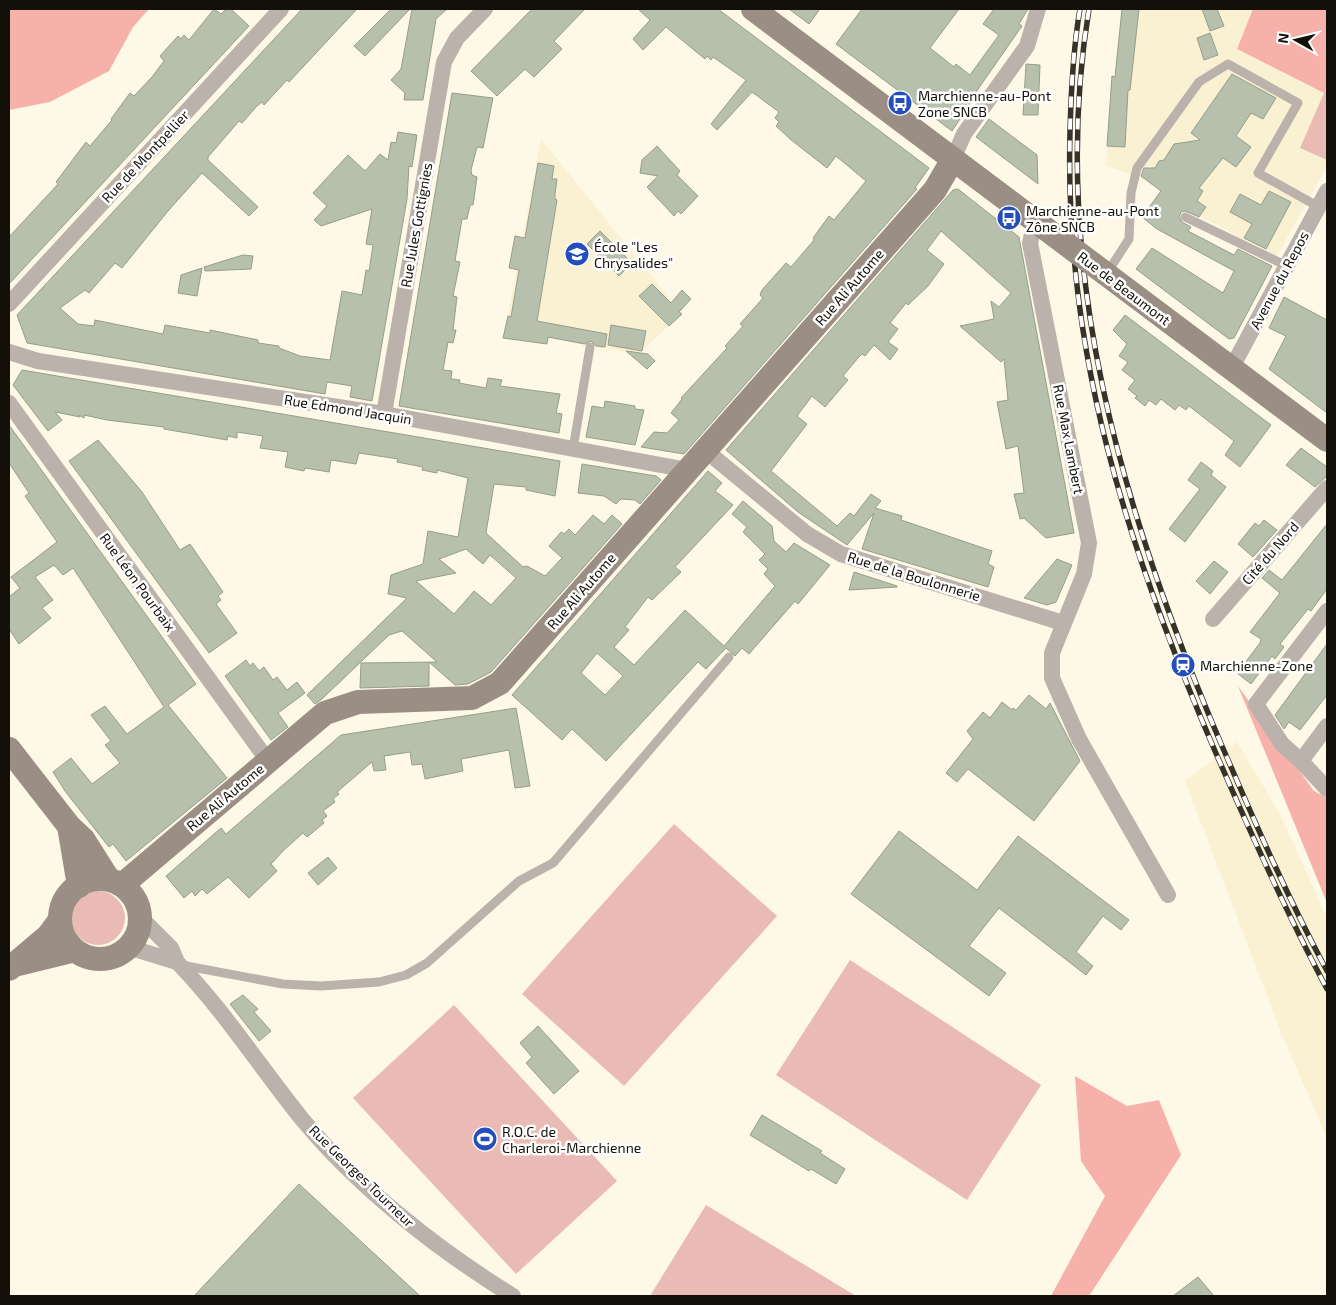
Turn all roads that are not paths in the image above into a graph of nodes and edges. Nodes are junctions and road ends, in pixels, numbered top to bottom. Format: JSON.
{"nodes":[{"id":1,"x":281,"y":9,"type":"edge"},
{"id":2,"x":486,"y":9,"type":"edge"},
{"id":3,"x":753,"y":9,"type":"edge"},
{"id":4,"x":1038,"y":9,"type":"edge"},
{"id":5,"x":953,"y":159,"type":"junction"},
{"id":6,"x":1327,"y":192,"type":"edge"},
{"id":7,"x":1319,"y":207,"type":"junction"},
{"id":8,"x":1185,"y":217,"type":"dead end"},
{"id":9,"x":1041,"y":225,"type":"junction"},
{"id":10,"x":1287,"y":266,"type":"junction"},
{"id":11,"x":1106,"y":274,"type":"junction"},
{"id":12,"x":9,"y":304,"type":"edge"},
{"id":13,"x":590,"y":347,"type":"dead end"},
{"id":14,"x":9,"y":352,"type":"edge"},
{"id":15,"x":1231,"y":368,"type":"junction"},
{"id":16,"x":9,"y":403,"type":"edge"},
{"id":17,"x":384,"y":414,"type":"junction"},
{"id":18,"x":1327,"y":440,"type":"edge"},
{"id":19,"x":573,"y":449,"type":"junction"},
{"id":20,"x":705,"y":450,"type":"junction"},
{"id":21,"x":688,"y":470,"type":"junction"},
{"id":22,"x":1327,"y":488,"type":"edge"},
{"id":23,"x":1327,"y":611,"type":"edge"},
{"id":24,"x":1214,"y":619,"type":"dead end"},
{"id":25,"x":1064,"y":623,"type":"junction"},
{"id":26,"x":729,"y":656,"type":"dead end"},
{"id":27,"x":1327,"y":726,"type":"edge"},
{"id":28,"x":9,"y":749,"type":"edge"},
{"id":29,"x":268,"y":761,"type":"junction"},
{"id":30,"x":1301,"y":761,"type":"junction"},
{"id":31,"x":1327,"y":789,"type":"edge"},
{"id":32,"x":69,"y":826,"type":"junction"},
{"id":33,"x":116,"y":883,"type":"junction"},
{"id":34,"x":79,"y":886,"type":"junction"},
{"id":35,"x":1168,"y":895,"type":"dead end"},
{"id":36,"x":140,"y":917,"type":"junction"},
{"id":37,"x":60,"y":920,"type":"junction"},
{"id":38,"x":75,"y":950,"type":"junction"},
{"id":39,"x":126,"y":950,"type":"junction"},
{"id":40,"x":178,"y":964,"type":"junction"},
{"id":41,"x":12,"y":967,"type":"edge"},
{"id":42,"x":513,"y":1296,"type":"edge"}],
"edges":[{"from":1,"to":12,"type":"street","name":"Rue de Montpellier"},
{"from":2,"to":17,"type":"street","name":"Rue Jules Gottignies"},
{"from":3,"to":5,"type":"street","name":"Rue de Beaumont"},
{"from":4,"to":5,"type":"street"},
{"from":5,"to":9,"type":"street","name":"Rue de Beaumont"},
{"from":5,"to":20,"type":"street","name":"Rue Ali Autome"},
{"from":6,"to":7,"type":"street","name":"Avenue du Repos"},
{"from":7,"to":10,"type":"street","name":"Avenue du Repos"},
{"from":7,"to":11,"type":"lane"},
{"from":8,"to":10,"type":"lane"},
{"from":9,"to":11,"type":"street","name":"Rue de Beaumont","bridge":true},
{"from":9,"to":25,"type":"street","name":"Rue Max Lambert"},
{"from":10,"to":15,"type":"street","name":"Avenue du Repos"},
{"from":11,"to":15,"type":"street","name":"Rue de Beaumont"},
{"from":13,"to":19,"type":"lane"},
{"from":14,"to":17,"type":"street","name":"Rue Edmond Jacquin"},
{"from":15,"to":18,"type":"street","name":"Rue de Beaumont"},
{"from":16,"to":29,"type":"street","name":"Rue Léon Pourbaix"},
{"from":17,"to":19,"type":"street","name":"Rue Edmond Jacquin"},
{"from":19,"to":21,"type":"street","name":"Rue Edmond Jacquin"},
{"from":20,"to":21,"type":"street","name":"Rue Ali Autome"},
{"from":20,"to":25,"type":"street","name":"Rue de la Boulonnerie"},
{"from":21,"to":29,"type":"street","name":"Rue Ali Autome"},
{"from":22,"to":24,"type":"street","name":"Cité du Nord"},
{"from":23,"to":30,"type":"street"},
{"from":25,"to":35,"type":"street","name":"Rue Max Lambert"},
{"from":26,"to":40,"type":"lane"},
{"from":27,"to":30,"type":"street"},
{"from":28,"to":32,"type":"street"},
{"from":29,"to":33,"type":"street","name":"Rue Ali Autome"},
{"from":30,"to":31,"type":"street"},
{"from":32,"to":33,"type":"street"},
{"from":32,"to":34,"type":"street"},
{"from":33,"to":34,"type":"street"},
{"from":33,"to":36,"type":"street"},
{"from":34,"to":37,"type":"street"},
{"from":36,"to":39,"type":"street"},
{"from":36,"to":40,"type":"street","name":"Rue Georges Tourneur"},
{"from":37,"to":38,"type":"street"},
{"from":37,"to":41,"type":"street"},
{"from":38,"to":39,"type":"street"},
{"from":38,"to":41,"type":"street"},
{"from":39,"to":40,"type":"street"},
{"from":40,"to":42,"type":"street","name":"Rue Georges Tourneur"}]}
